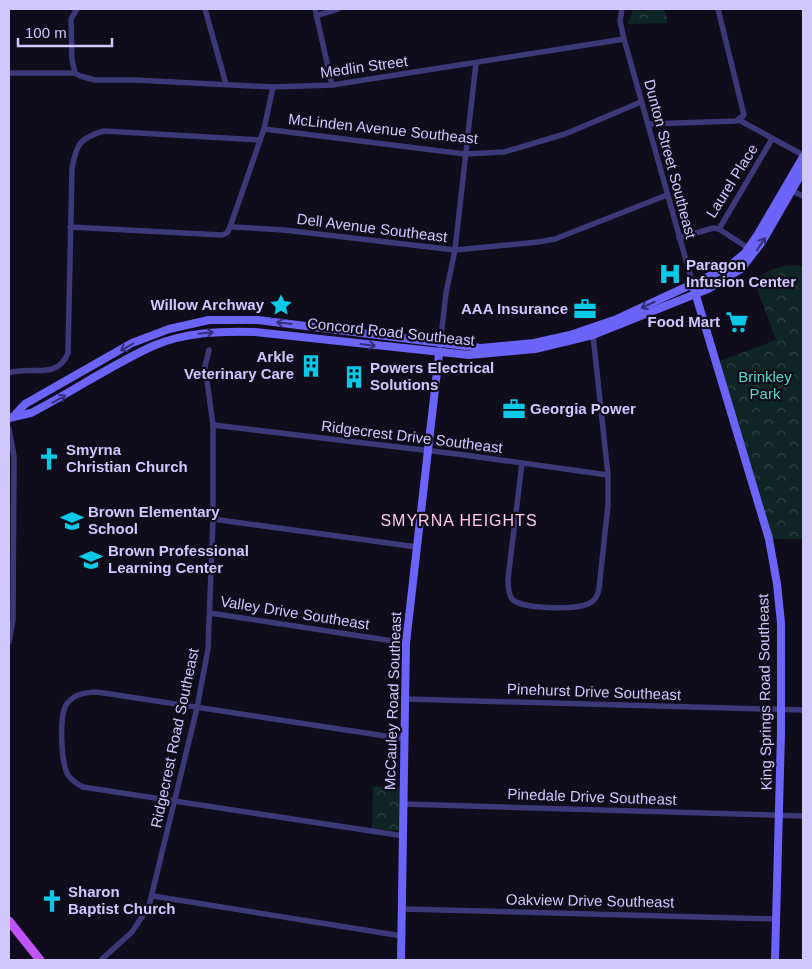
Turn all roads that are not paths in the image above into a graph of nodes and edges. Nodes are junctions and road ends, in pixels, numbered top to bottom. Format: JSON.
{"nodes":[{"id":1,"x":77,"y":9,"type":"edge"},
{"id":2,"x":205,"y":9,"type":"edge"},
{"id":3,"x":315,"y":9,"type":"edge"},
{"id":4,"x":338,"y":9,"type":"edge"},
{"id":5,"x":622,"y":9,"type":"edge"},
{"id":6,"x":718,"y":9,"type":"edge"},
{"id":7,"x":318,"y":15,"type":"junction"},
{"id":8,"x":624,"y":39,"type":"junction"},
{"id":9,"x":476,"y":63,"type":"junction"},
{"id":10,"x":9,"y":73,"type":"edge"},
{"id":11,"x":75,"y":73,"type":"junction"},
{"id":12,"x":226,"y":84,"type":"junction"},
{"id":13,"x":332,"y":85,"type":"junction"},
{"id":14,"x":272,"y":87,"type":"junction"},
{"id":15,"x":641,"y":102,"type":"junction"},
{"id":16,"x":739,"y":120,"type":"junction"},
{"id":17,"x":648,"y":124,"type":"junction"},
{"id":18,"x":264,"y":129,"type":"junction"},
{"id":19,"x":772,"y":139,"type":"junction"},
{"id":20,"x":260,"y":140,"type":"junction"},
{"id":21,"x":466,"y":154,"type":"junction"},
{"id":22,"x":803,"y":156,"type":"edge"},
{"id":23,"x":803,"y":171,"type":"edge"},
{"id":24,"x":792,"y":191,"type":"junction"},
{"id":25,"x":667,"y":195,"type":"junction"},
{"id":26,"x":803,"y":196,"type":"edge"},
{"id":27,"x":70,"y":227,"type":"junction"},
{"id":28,"x":230,"y":227,"type":"junction"},
{"id":29,"x":719,"y":229,"type":"junction"},
{"id":30,"x":679,"y":238,"type":"junction"},
{"id":31,"x":748,"y":248,"type":"junction"},
{"id":32,"x":455,"y":250,"type":"junction"},
{"id":33,"x":693,"y":285,"type":"junction"},
{"id":34,"x":696,"y":294,"type":"junction"},
{"id":35,"x":593,"y":335,"type":"junction"},
{"id":36,"x":440,"y":342,"type":"junction"},
{"id":37,"x":209,"y":350,"type":"dead end"},
{"id":38,"x":440,"y":354,"type":"junction"},
{"id":39,"x":9,"y":373,"type":"edge"},
{"id":40,"x":12,"y":417,"type":"edge"},
{"id":41,"x":213,"y":425,"type":"junction"},
{"id":42,"x":9,"y":429,"type":"edge"},
{"id":43,"x":428,"y":451,"type":"junction"},
{"id":44,"x":522,"y":463,"type":"junction"},
{"id":45,"x":608,"y":475,"type":"junction"},
{"id":46,"x":212,"y":519,"type":"junction"},
{"id":47,"x":417,"y":547,"type":"junction"},
{"id":48,"x":210,"y":613,"type":"junction"},
{"id":49,"x":9,"y":642,"type":"edge"},
{"id":50,"x":406,"y":643,"type":"junction"},
{"id":51,"x":406,"y":699,"type":"junction"},
{"id":52,"x":197,"y":708,"type":"junction"},
{"id":53,"x":781,"y":710,"type":"junction"},
{"id":54,"x":803,"y":710,"type":"edge"},
{"id":55,"x":405,"y":739,"type":"junction"},
{"id":56,"x":174,"y":801,"type":"junction"},
{"id":57,"x":404,"y":804,"type":"junction"},
{"id":58,"x":779,"y":815,"type":"junction"},
{"id":59,"x":803,"y":816,"type":"edge"},
{"id":60,"x":404,"y":836,"type":"junction"},
{"id":61,"x":152,"y":896,"type":"junction"},
{"id":62,"x":403,"y":909,"type":"junction"},
{"id":63,"x":776,"y":918,"type":"junction"},
{"id":64,"x":9,"y":921,"type":"edge"},
{"id":65,"x":402,"y":936,"type":"junction"},
{"id":66,"x":40,"y":960,"type":"edge"},
{"id":67,"x":101,"y":960,"type":"edge"},
{"id":68,"x":401,"y":960,"type":"edge"},
{"id":69,"x":775,"y":960,"type":"edge"}],
"edges":[{"from":1,"to":11,"type":"street"},
{"from":2,"to":12,"type":"street"},
{"from":3,"to":7,"type":"street"},
{"from":4,"to":7,"type":"street"},
{"from":5,"to":8,"type":"street"},
{"from":6,"to":16,"type":"street"},
{"from":7,"to":13,"type":"street"},
{"from":8,"to":9,"type":"street","name":"Medlin Street"},
{"from":8,"to":15,"type":"street","name":"Dunton Street Southeast"},
{"from":9,"to":13,"type":"street","name":"Medlin Street"},
{"from":9,"to":21,"type":"street"},
{"from":10,"to":11,"type":"street","name":"Medlin Street"},
{"from":11,"to":12,"type":"street","name":"Medlin Street"},
{"from":12,"to":14,"type":"street","name":"Medlin Street"},
{"from":13,"to":14,"type":"street","name":"Medlin Street"},
{"from":14,"to":18,"type":"street"},
{"from":15,"to":17,"type":"street","name":"Dunton Street Southeast"},
{"from":15,"to":21,"type":"street","name":"McLinden Avenue Southeast"},
{"from":16,"to":17,"type":"street"},
{"from":16,"to":19,"type":"street"},
{"from":17,"to":25,"type":"street","name":"Dunton Street Southeast"},
{"from":18,"to":20,"type":"street"},
{"from":18,"to":21,"type":"street","name":"McLinden Avenue Southeast"},
{"from":19,"to":22,"type":"street"},
{"from":19,"to":29,"type":"street","name":"Laurel Place"},
{"from":20,"to":27,"type":"street"},
{"from":20,"to":28,"type":"street"},
{"from":21,"to":32,"type":"street"},
{"from":22,"to":31,"type":"main road","name":"Concord Road Southeast"},
{"from":23,"to":24,"type":"main road","name":"Concord Road Southeast"},
{"from":24,"to":26,"type":"street"},
{"from":34,"to":24,"type":"main road","name":"Concord Road Southeast","one_way":true},
{"from":25,"to":30,"type":"street","name":"Dunton Street Southeast"},
{"from":25,"to":32,"type":"street","name":"Dell Avenue Southeast"},
{"from":27,"to":28,"type":"street","name":"Dell Avenue Southeast"},
{"from":27,"to":39,"type":"street"},
{"from":28,"to":32,"type":"street","name":"Dell Avenue Southeast"},
{"from":29,"to":30,"type":"street","name":"Laurel Place"},
{"from":29,"to":31,"type":"street"},
{"from":30,"to":33,"type":"street","name":"Dunton Street Southeast"},
{"from":31,"to":33,"type":"main road","name":"Concord Road Southeast"},
{"from":32,"to":36,"type":"street"},
{"from":33,"to":34,"type":"main road","name":"King Springs Road Southeast"},
{"from":33,"to":36,"type":"main road","name":"Concord Road Southeast","one_way":true},
{"from":34,"to":35,"type":"main road","name":"Concord Road Southeast"},
{"from":34,"to":53,"type":"main road","name":"King Springs Road Southeast"},
{"from":35,"to":38,"type":"main road","name":"Concord Road Southeast"},
{"from":35,"to":45,"type":"street"},
{"from":36,"to":38,"type":"street"},
{"from":36,"to":40,"type":"main road","name":"Concord Road Southeast","one_way":true},
{"from":37,"to":41,"type":"street","name":"Ridgecrest Road Southeast"},
{"from":40,"to":38,"type":"main road","name":"Concord Road Southeast","one_way":true},
{"from":38,"to":43,"type":"main road","name":"McCauley Road Southeast"},
{"from":41,"to":43,"type":"street","name":"Ridgecrest Drive Southeast"},
{"from":41,"to":46,"type":"street","name":"Ridgecrest Road Southeast"},
{"from":42,"to":49,"type":"street"},
{"from":43,"to":44,"type":"street","name":"Ridgecrest Drive Southeast"},
{"from":43,"to":47,"type":"main road","name":"McCauley Road Southeast"},
{"from":44,"to":45,"type":"street","name":"Ridgecrest Drive Southeast"},
{"from":44,"to":45,"type":"street"},
{"from":46,"to":47,"type":"street"},
{"from":46,"to":48,"type":"street","name":"Ridgecrest Road Southeast"},
{"from":47,"to":50,"type":"main road","name":"McCauley Road Southeast"},
{"from":48,"to":50,"type":"street","name":"Valley Drive Southeast"},
{"from":48,"to":52,"type":"street","name":"Ridgecrest Road Southeast"},
{"from":50,"to":51,"type":"main road","name":"McCauley Road Southeast"},
{"from":51,"to":53,"type":"street","name":"Pinehurst Drive Southeast"},
{"from":51,"to":55,"type":"main road","name":"McCauley Road Southeast"},
{"from":52,"to":55,"type":"street"},
{"from":52,"to":56,"type":"street","name":"Ridgecrest Road Southeast"},
{"from":52,"to":56,"type":"street"},
{"from":53,"to":54,"type":"street","name":"Pinehurst Drive Southeast"},
{"from":53,"to":58,"type":"main road","name":"King Springs Road Southeast"},
{"from":55,"to":57,"type":"main road","name":"McCauley Road Southeast"},
{"from":56,"to":60,"type":"street"},
{"from":56,"to":61,"type":"street","name":"Ridgecrest Road Southeast"},
{"from":57,"to":58,"type":"street","name":"Pinedale Drive Southeast"},
{"from":57,"to":60,"type":"main road","name":"McCauley Road Southeast"},
{"from":58,"to":59,"type":"street","name":"Pinedale Drive Southeast"},
{"from":58,"to":63,"type":"main road","name":"King Springs Road Southeast"},
{"from":60,"to":62,"type":"main road","name":"McCauley Road Southeast"},
{"from":61,"to":65,"type":"street"},
{"from":61,"to":67,"type":"street","name":"Ridgecrest Road Southeast"},
{"from":62,"to":63,"type":"street","name":"Oakview Drive Southeast"},
{"from":62,"to":65,"type":"main road","name":"McCauley Road Southeast"},
{"from":63,"to":69,"type":"main road","name":"King Springs Road Southeast"},
{"from":64,"to":66,"type":"main road"},
{"from":65,"to":68,"type":"main road","name":"McCauley Road Southeast"}]}
